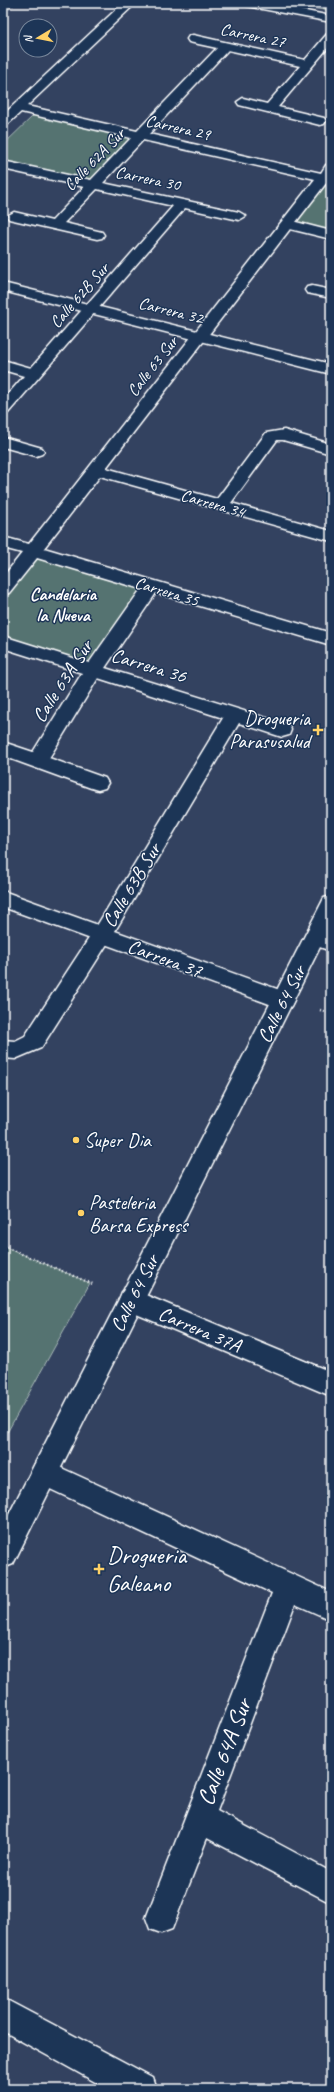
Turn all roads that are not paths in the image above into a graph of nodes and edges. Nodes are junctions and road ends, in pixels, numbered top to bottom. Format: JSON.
{"nodes":[{"id":1,"x":130,"y":3,"type":"edge"},
{"id":2,"x":247,"y":3,"type":"edge"},
{"id":3,"x":331,"y":19,"type":"edge"},
{"id":4,"x":331,"y":36,"type":"edge"},
{"id":5,"x":193,"y":39,"type":"dead end"},
{"id":6,"x":225,"y":47,"type":"junction"},
{"id":7,"x":307,"y":64,"type":"junction"},
{"id":8,"x":243,"y":102,"type":"dead end"},
{"id":9,"x":18,"y":108,"type":"junction"},
{"id":10,"x":270,"y":109,"type":"junction"},
{"id":11,"x":320,"y":121,"type":"dead end"},
{"id":12,"x":3,"y":122,"type":"edge"},
{"id":13,"x":139,"y":136,"type":"junction"},
{"id":14,"x":3,"y":165,"type":"edge"},
{"id":15,"x":328,"y":175,"type":"edge"},
{"id":16,"x":92,"y":184,"type":"junction"},
{"id":17,"x":183,"y":203,"type":"junction"},
{"id":18,"x":14,"y":216,"type":"dead end"},
{"id":19,"x":239,"y":216,"type":"dead end"},
{"id":20,"x":286,"y":224,"type":"junction"},
{"id":21,"x":55,"y":225,"type":"junction"},
{"id":22,"x":97,"y":235,"type":"dead end"},
{"id":23,"x":331,"y":235,"type":"edge"},
{"id":24,"x":3,"y":287,"type":"edge"},
{"id":25,"x":312,"y":290,"type":"dead end"},
{"id":26,"x":331,"y":294,"type":"edge"},
{"id":27,"x":91,"y":309,"type":"junction"},
{"id":28,"x":200,"y":336,"type":"junction"},
{"id":29,"x":3,"y":366,"type":"edge"},
{"id":30,"x":331,"y":369,"type":"edge"},
{"id":31,"x":34,"y":374,"type":"junction"},
{"id":32,"x":3,"y":410,"type":"edge"},
{"id":33,"x":3,"y":442,"type":"edge"},
{"id":34,"x":331,"y":448,"type":"edge"},
{"id":35,"x":36,"y":451,"type":"dead end"},
{"id":36,"x":96,"y":470,"type":"junction"},
{"id":37,"x":221,"y":505,"type":"junction"},
{"id":38,"x":331,"y":536,"type":"edge"},
{"id":39,"x":3,"y":542,"type":"edge"},
{"id":40,"x":33,"y":550,"type":"junction"},
{"id":41,"x":152,"y":586,"type":"junction"},
{"id":42,"x":3,"y":589,"type":"edge"},
{"id":43,"x":331,"y":639,"type":"edge"},
{"id":44,"x":3,"y":642,"type":"edge"},
{"id":45,"x":93,"y":671,"type":"junction"},
{"id":46,"x":234,"y":714,"type":"junction"},
{"id":47,"x":282,"y":730,"type":"dead end"},
{"id":48,"x":3,"y":749,"type":"edge"},
{"id":49,"x":37,"y":761,"type":"junction"},
{"id":50,"x":98,"y":783,"type":"dead end"},
{"id":51,"x":3,"y":899,"type":"edge"},
{"id":52,"x":331,"y":904,"type":"edge"},
{"id":53,"x":102,"y":935,"type":"junction"},
{"id":54,"x":323,"y":940,"type":"edge"},
{"id":55,"x":283,"y":1000,"type":"junction"},
{"id":56,"x":12,"y":1049,"type":"edge"},
{"id":57,"x":131,"y":1300,"type":"junction"},
{"id":58,"x":331,"y":1384,"type":"edge"},
{"id":59,"x":44,"y":1473,"type":"junction"},
{"id":60,"x":3,"y":1554,"type":"edge"},
{"id":61,"x":288,"y":1586,"type":"junction"},
{"id":62,"x":331,"y":1606,"type":"edge"},
{"id":63,"x":199,"y":1818,"type":"junction"},
{"id":64,"x":331,"y":1888,"type":"edge"},
{"id":65,"x":161,"y":1918,"type":"dead end"},
{"id":66,"x":3,"y":2014,"type":"edge"},
{"id":67,"x":140,"y":2089,"type":"edge"}],
"edges":[{"from":1,"to":9,"type":"street"},
{"from":2,"to":3,"type":"street"},
{"from":4,"to":7,"type":"street"},
{"from":5,"to":6,"type":"street","name":"Carrera 27"},
{"from":6,"to":7,"type":"street","name":"Carrera 27"},
{"from":6,"to":13,"type":"street","name":"Calle 62A Sur"},
{"from":7,"to":10,"type":"street"},
{"from":8,"to":10,"type":"street"},
{"from":9,"to":12,"type":"street"},
{"from":9,"to":13,"type":"street","name":"Carrera 29"},
{"from":10,"to":11,"type":"street"},
{"from":13,"to":15,"type":"street","name":"Carrera 29"},
{"from":13,"to":16,"type":"street","name":"Calle 62A Sur"},
{"from":14,"to":16,"type":"street","name":"Carrera 30"},
{"from":15,"to":20,"type":"street","name":"Calle 63 Sur"},
{"from":16,"to":17,"type":"street","name":"Carrera 30"},
{"from":16,"to":21,"type":"street","name":"Calle 62A Sur"},
{"from":17,"to":19,"type":"street","name":"Carrera 30"},
{"from":17,"to":27,"type":"street","name":"Calle 62B Sur"},
{"from":18,"to":21,"type":"street"},
{"from":20,"to":23,"type":"street"},
{"from":20,"to":28,"type":"street","name":"Calle 63 Sur"},
{"from":21,"to":22,"type":"street"},
{"from":24,"to":27,"type":"street","name":"Carrera 32"},
{"from":25,"to":26,"type":"street"},
{"from":27,"to":28,"type":"street","name":"Carrera 32"},
{"from":27,"to":31,"type":"street","name":"Calle 62B Sur"},
{"from":28,"to":30,"type":"street","name":"Carrera 32"},
{"from":28,"to":36,"type":"street","name":"Calle 63 Sur"},
{"from":29,"to":31,"type":"street"},
{"from":31,"to":32,"type":"street","name":"Calle 62B Sur"},
{"from":33,"to":35,"type":"street"},
{"from":34,"to":37,"type":"street"},
{"from":36,"to":37,"type":"street","name":"Carrera 34"},
{"from":36,"to":40,"type":"street","name":"Calle 63 Sur"},
{"from":37,"to":38,"type":"street","name":"Carrera 34"},
{"from":39,"to":40,"type":"street","name":"Carrera 35"},
{"from":40,"to":41,"type":"street","name":"Carrera 35"},
{"from":40,"to":42,"type":"street","name":"Calle 63 Sur"},
{"from":41,"to":43,"type":"street","name":"Carrera 35"},
{"from":41,"to":45,"type":"street","name":"Calle 63A Sur"},
{"from":44,"to":45,"type":"street","name":"Carrera 36"},
{"from":45,"to":46,"type":"street","name":"Carrera 36"},
{"from":45,"to":49,"type":"street","name":"Calle 63A Sur"},
{"from":46,"to":47,"type":"street","name":"Carrera 36"},
{"from":46,"to":53,"type":"street","name":"Calle 63B Sur"},
{"from":48,"to":49,"type":"street"},
{"from":49,"to":50,"type":"street"},
{"from":51,"to":53,"type":"street","name":"Carrera 37"},
{"from":52,"to":54,"type":"street","name":"Calle 64 Sur"},
{"from":53,"to":55,"type":"street","name":"Carrera 37"},
{"from":53,"to":56,"type":"street","name":"Calle 63B Sur"},
{"from":54,"to":55,"type":"street","name":"Calle 64 Sur"},
{"from":55,"to":57,"type":"street","name":"Calle 64 Sur"},
{"from":57,"to":58,"type":"street","name":"Carrera 37A"},
{"from":57,"to":59,"type":"street","name":"Calle 64 Sur"},
{"from":59,"to":60,"type":"street","name":"Calle 64 Sur"},
{"from":59,"to":61,"type":"street"},
{"from":61,"to":62,"type":"street"},
{"from":61,"to":63,"type":"street","name":"Calle 64A Sur"},
{"from":63,"to":64,"type":"street"},
{"from":63,"to":65,"type":"street","name":"Calle 64A Sur"},
{"from":66,"to":67,"type":"street"}]}
